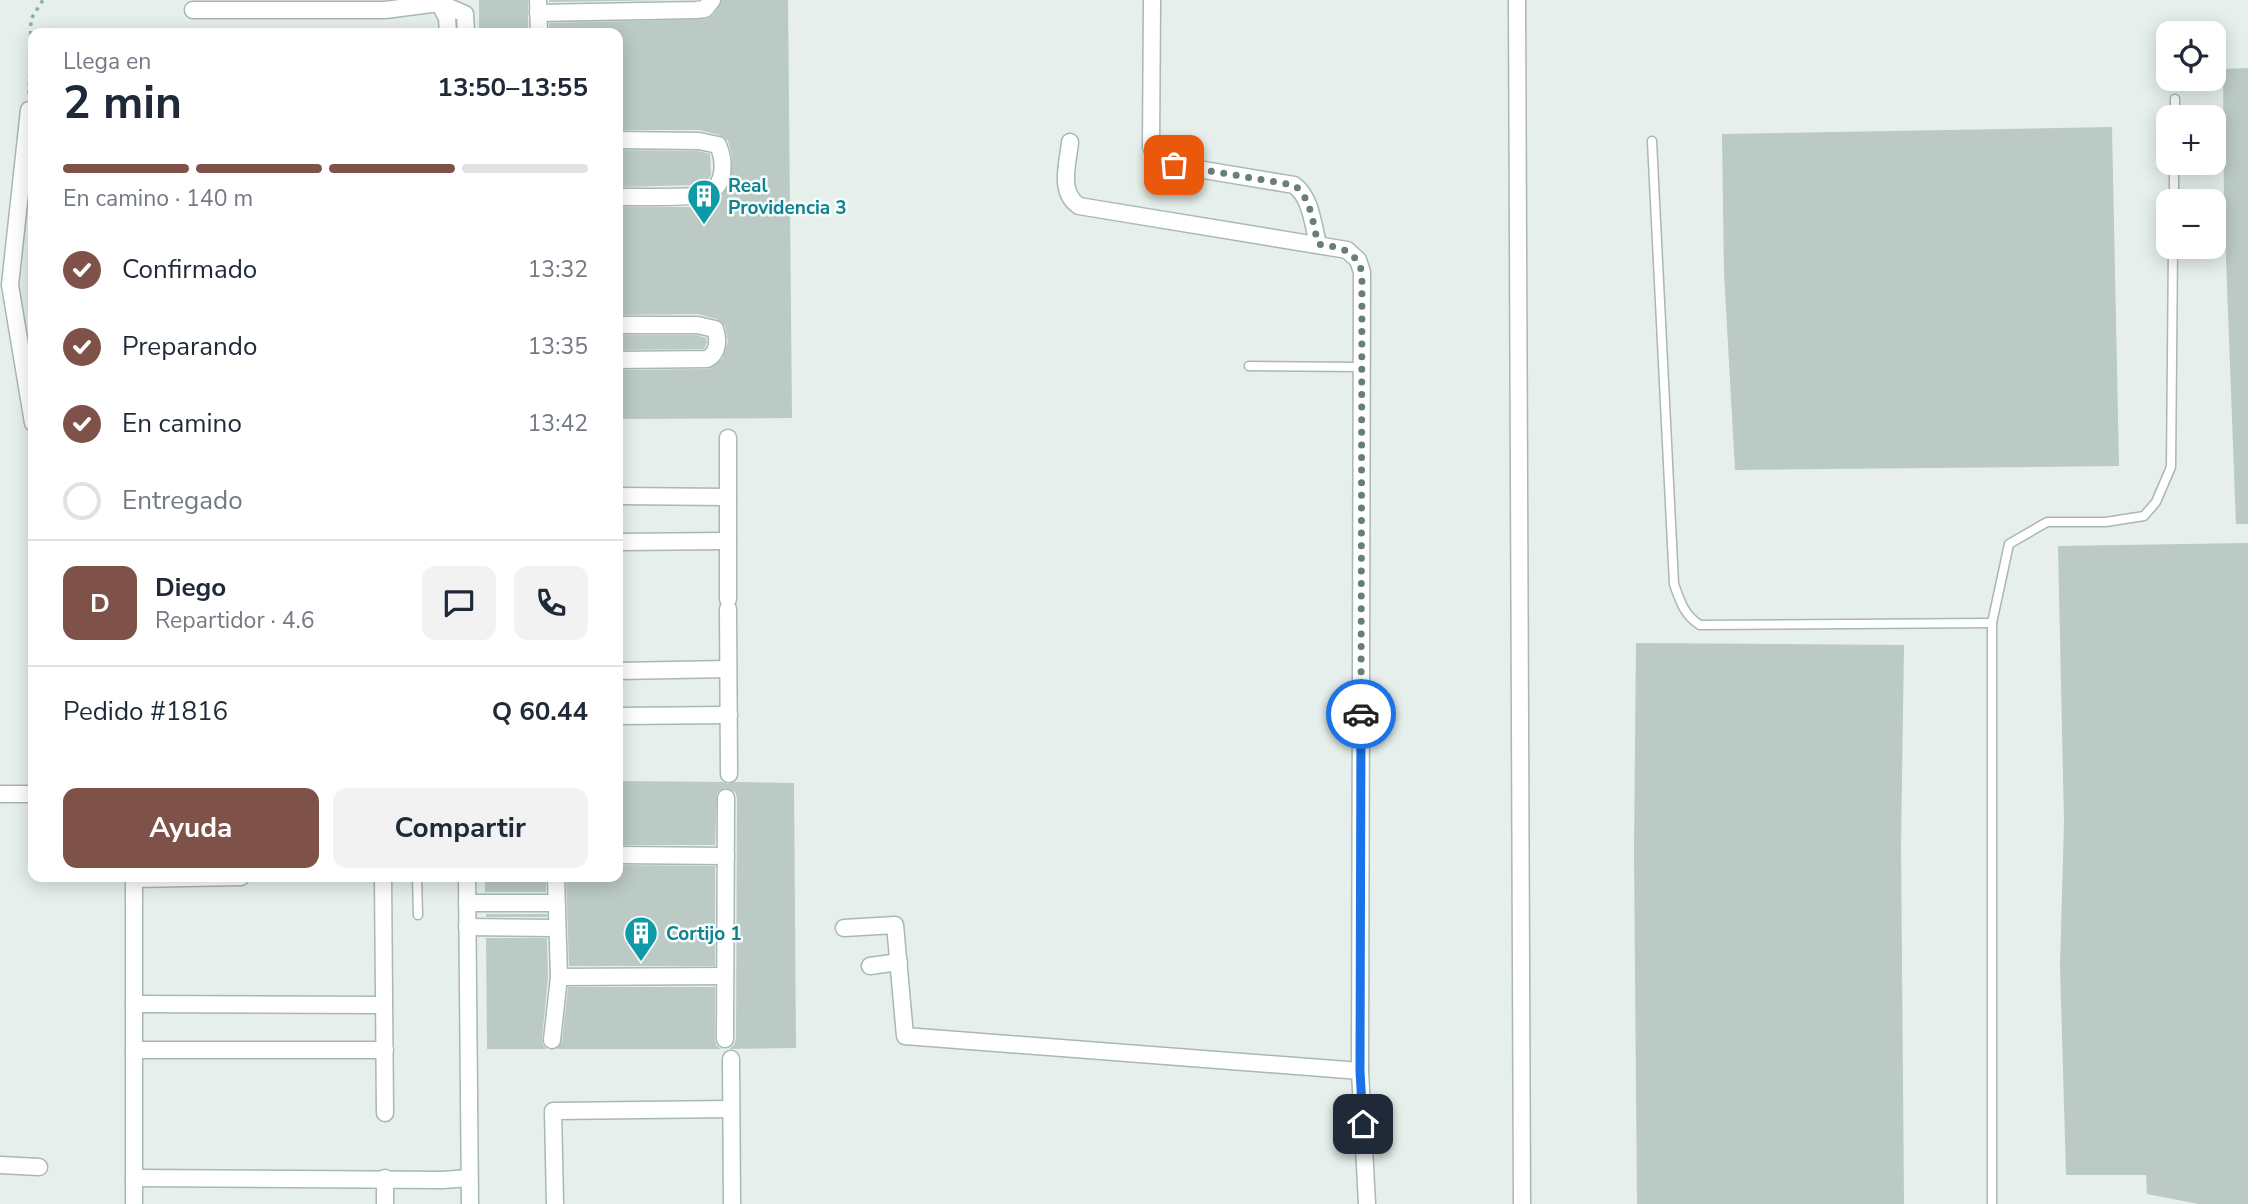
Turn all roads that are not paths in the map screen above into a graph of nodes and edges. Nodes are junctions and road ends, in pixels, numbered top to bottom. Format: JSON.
{"nodes":[{"id":1,"x":712,"y":0,"type":"edge"},
{"id":2,"x":1152,"y":0,"type":"edge"},
{"id":3,"x":1517,"y":0,"type":"edge"},
{"id":4,"x":413,"y":4,"type":"edge"},
{"id":5,"x":439,"y":4,"type":"junction"},
{"id":6,"x":538,"y":6,"type":"edge"},
{"id":7,"x":193,"y":10,"type":"dead end"},
{"id":8,"x":448,"y":28,"type":"edge"},
{"id":9,"x":466,"y":28,"type":"edge"},
{"id":10,"x":539,"y":28,"type":"edge"},
{"id":11,"x":2175,"y":99,"type":"dead end"},
{"id":12,"x":2175,"y":105,"type":"edge"},
{"id":13,"x":28,"y":119,"type":"edge"},
{"id":14,"x":623,"y":140,"type":"edge"},
{"id":15,"x":1653,"y":141,"type":"dead end"},
{"id":16,"x":1070,"y":142,"type":"dead end"},
{"id":17,"x":623,"y":197,"type":"edge"},
{"id":18,"x":1318,"y":244,"type":"junction"},
{"id":19,"x":2173,"y":259,"type":"edge"},
{"id":20,"x":623,"y":325,"type":"edge"},
{"id":21,"x":623,"y":360,"type":"edge"},
{"id":22,"x":1249,"y":366,"type":"dead end"},
{"id":23,"x":1361,"y":367,"type":"junction"},
{"id":24,"x":28,"y":393,"type":"edge"},
{"id":25,"x":728,"y":438,"type":"dead end"},
{"id":26,"x":623,"y":496,"type":"edge"},
{"id":27,"x":728,"y":497,"type":"junction"},
{"id":28,"x":728,"y":541,"type":"junction"},
{"id":29,"x":623,"y":542,"type":"edge"},
{"id":30,"x":1992,"y":623,"type":"junction"},
{"id":31,"x":728,"y":669,"type":"junction"},
{"id":32,"x":623,"y":671,"type":"edge"},
{"id":33,"x":729,"y":715,"type":"junction"},
{"id":34,"x":623,"y":716,"type":"edge"},
{"id":35,"x":729,"y":774,"type":"dead end"},
{"id":36,"x":0,"y":794,"type":"edge"},
{"id":37,"x":28,"y":794,"type":"edge"},
{"id":38,"x":726,"y":798,"type":"dead end"},
{"id":39,"x":623,"y":855,"type":"edge"},
{"id":40,"x":726,"y":856,"type":"junction"},
{"id":41,"x":134,"y":882,"type":"edge"},
{"id":42,"x":383,"y":882,"type":"edge"},
{"id":43,"x":417,"y":882,"type":"edge"},
{"id":44,"x":467,"y":882,"type":"edge"},
{"id":45,"x":555,"y":882,"type":"edge"},
{"id":46,"x":467,"y":903,"type":"junction"},
{"id":47,"x":555,"y":903,"type":"junction"},
{"id":48,"x":418,"y":915,"type":"dead end"},
{"id":49,"x":467,"y":927,"type":"junction"},
{"id":50,"x":556,"y":928,"type":"junction"},
{"id":51,"x":844,"y":928,"type":"dead end"},
{"id":52,"x":898,"y":962,"type":"junction"},
{"id":53,"x":870,"y":966,"type":"dead end"},
{"id":54,"x":724,"y":976,"type":"junction"},
{"id":55,"x":559,"y":977,"type":"junction"},
{"id":56,"x":134,"y":1004,"type":"junction"},
{"id":57,"x":384,"y":1005,"type":"junction"},
{"id":58,"x":725,"y":1039,"type":"dead end"},
{"id":59,"x":552,"y":1040,"type":"dead end"},
{"id":60,"x":385,"y":1049,"type":"junction"},
{"id":61,"x":134,"y":1050,"type":"junction"},
{"id":62,"x":731,"y":1059,"type":"dead end"},
{"id":63,"x":1360,"y":1071,"type":"junction"},
{"id":64,"x":731,"y":1109,"type":"junction"},
{"id":65,"x":386,"y":1113,"type":"dead end"},
{"id":66,"x":0,"y":1165,"type":"edge"},
{"id":67,"x":39,"y":1167,"type":"dead end"},
{"id":68,"x":134,"y":1178,"type":"junction"},
{"id":69,"x":385,"y":1178,"type":"junction"},
{"id":70,"x":470,"y":1178,"type":"junction"},
{"id":71,"x":134,"y":1204,"type":"edge"},
{"id":72,"x":385,"y":1204,"type":"edge"},
{"id":73,"x":470,"y":1204,"type":"edge"},
{"id":74,"x":555,"y":1204,"type":"edge"},
{"id":75,"x":732,"y":1204,"type":"edge"},
{"id":76,"x":1367,"y":1204,"type":"edge"},
{"id":77,"x":1522,"y":1204,"type":"edge"},
{"id":78,"x":1993,"y":1204,"type":"edge"}],
"edges":[{"from":1,"to":6,"type":"street"},
{"from":2,"to":18,"type":"street"},
{"from":3,"to":77,"type":"street"},
{"from":4,"to":5,"type":"street"},
{"from":4,"to":7,"type":"street"},
{"from":5,"to":8,"type":"street"},
{"from":5,"to":9,"type":"street"},
{"from":6,"to":10,"type":"street"},
{"from":11,"to":12,"type":"lane"},
{"from":13,"to":24,"type":"street"},
{"from":14,"to":17,"type":"street"},
{"from":15,"to":30,"type":"lane"},
{"from":16,"to":18,"type":"street"},
{"from":18,"to":23,"type":"street"},
{"from":19,"to":30,"type":"lane"},
{"from":20,"to":21,"type":"street"},
{"from":22,"to":23,"type":"lane"},
{"from":23,"to":63,"type":"street"},
{"from":25,"to":27,"type":"street"},
{"from":26,"to":27,"type":"street"},
{"from":27,"to":28,"type":"street"},
{"from":28,"to":29,"type":"street"},
{"from":28,"to":31,"type":"street"},
{"from":30,"to":78,"type":"lane"},
{"from":31,"to":32,"type":"street"},
{"from":31,"to":33,"type":"street"},
{"from":33,"to":34,"type":"street"},
{"from":33,"to":35,"type":"street"},
{"from":36,"to":37,"type":"street"},
{"from":38,"to":40,"type":"street"},
{"from":39,"to":40,"type":"street"},
{"from":40,"to":54,"type":"street"},
{"from":41,"to":56,"type":"street"},
{"from":42,"to":57,"type":"street"},
{"from":43,"to":48,"type":"lane"},
{"from":44,"to":46,"type":"street"},
{"from":45,"to":47,"type":"street"},
{"from":46,"to":47,"type":"street"},
{"from":46,"to":49,"type":"street"},
{"from":47,"to":50,"type":"street"},
{"from":49,"to":50,"type":"street"},
{"from":49,"to":70,"type":"street"},
{"from":50,"to":55,"type":"street"},
{"from":51,"to":52,"type":"street"},
{"from":52,"to":53,"type":"street"},
{"from":52,"to":63,"type":"street"},
{"from":54,"to":55,"type":"street"},
{"from":54,"to":58,"type":"street"},
{"from":55,"to":59,"type":"street"},
{"from":56,"to":57,"type":"street"},
{"from":56,"to":61,"type":"street"},
{"from":57,"to":60,"type":"street"},
{"from":60,"to":61,"type":"street"},
{"from":60,"to":65,"type":"street"},
{"from":61,"to":68,"type":"street"},
{"from":62,"to":64,"type":"street"},
{"from":63,"to":76,"type":"street"},
{"from":64,"to":74,"type":"street"},
{"from":64,"to":75,"type":"street"},
{"from":66,"to":67,"type":"street"},
{"from":68,"to":69,"type":"street"},
{"from":68,"to":71,"type":"street"},
{"from":69,"to":70,"type":"street"},
{"from":69,"to":72,"type":"street"},
{"from":70,"to":73,"type":"street"}]}
